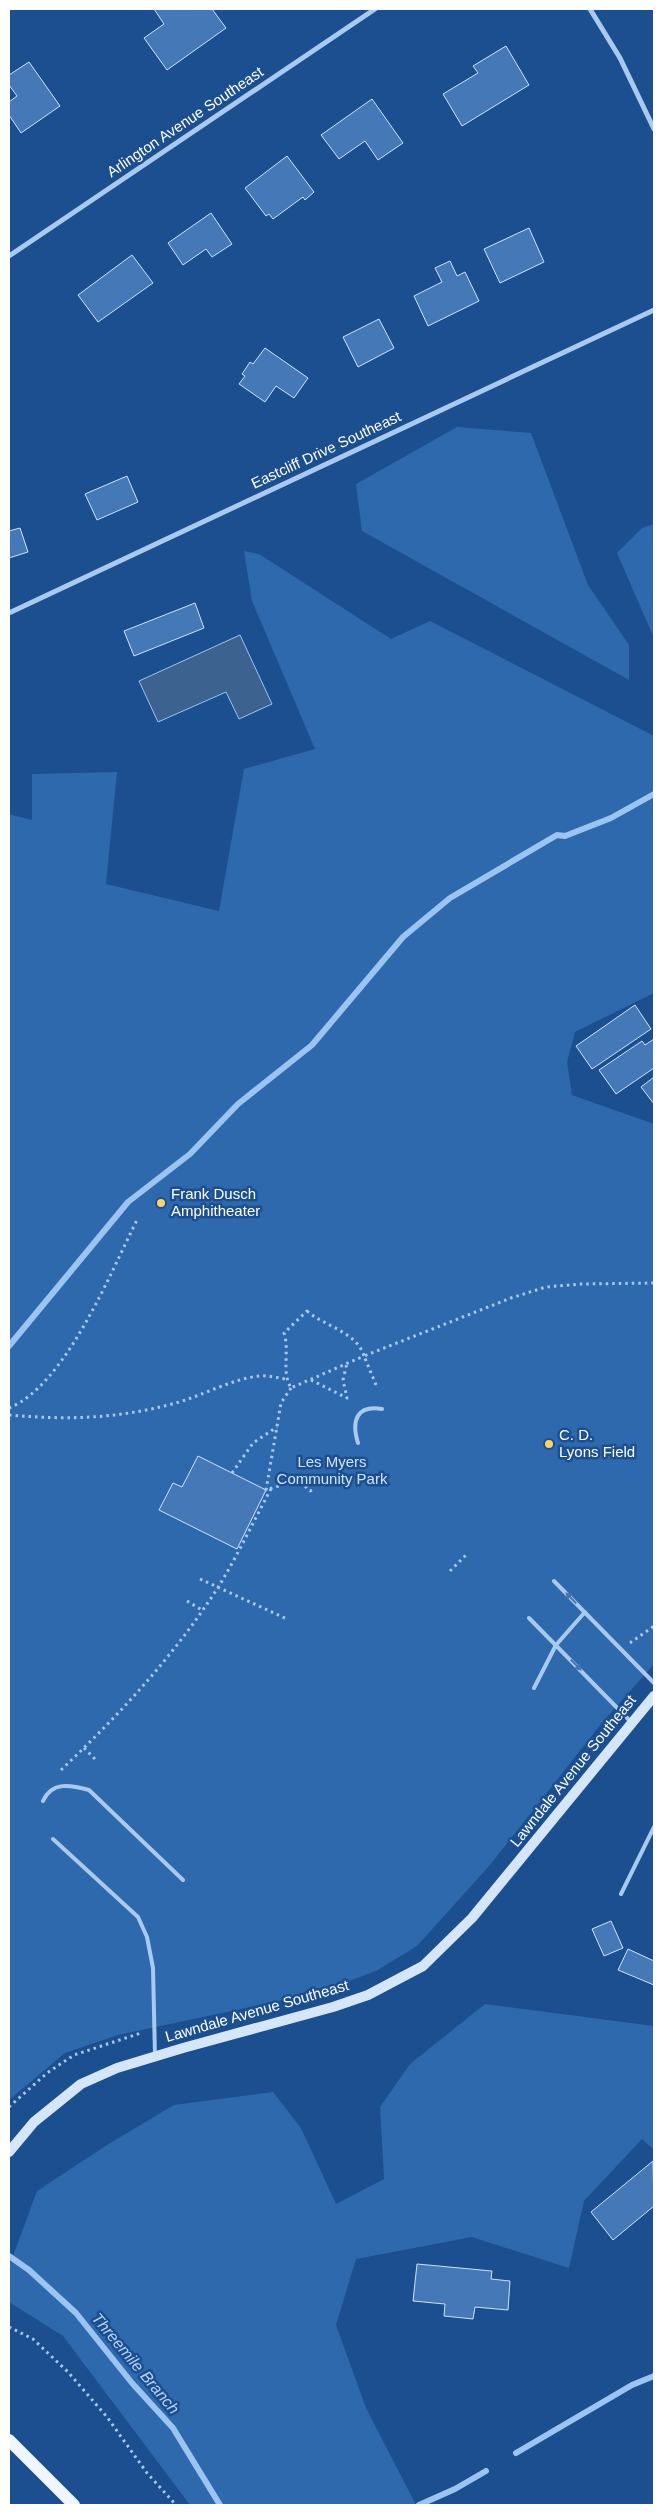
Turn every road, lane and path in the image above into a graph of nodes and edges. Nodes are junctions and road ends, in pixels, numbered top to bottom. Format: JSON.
{"nodes":[{"id":1,"x":375,"y":9,"type":"edge"},
{"id":2,"x":590,"y":9,"type":"edge"},
{"id":3,"x":654,"y":129,"type":"edge"},
{"id":4,"x":9,"y":256,"type":"edge"},
{"id":5,"x":654,"y":310,"type":"edge"},
{"id":6,"x":9,"y":613,"type":"edge"},
{"id":7,"x":138,"y":1218,"type":"dead end"},
{"id":8,"x":654,"y":1283,"type":"edge"},
{"id":9,"x":364,"y":1356,"type":"junction"},
{"id":10,"x":348,"y":1363,"type":"junction"},
{"id":11,"x":286,"y":1379,"type":"junction"},
{"id":12,"x":310,"y":1380,"type":"junction"},
{"id":13,"x":376,"y":1386,"type":"dead end"},
{"id":14,"x":291,"y":1388,"type":"junction"},
{"id":15,"x":9,"y":1408,"type":"edge"},
{"id":16,"x":382,"y":1409,"type":"dead end"},
{"id":17,"x":9,"y":1415,"type":"edge"},
{"id":18,"x":278,"y":1426,"type":"junction"},
{"id":19,"x":358,"y":1443,"type":"dead end"},
{"id":20,"x":232,"y":1473,"type":"dead end"},
{"id":21,"x":270,"y":1489,"type":"junction"},
{"id":22,"x":312,"y":1490,"type":"dead end"},
{"id":23,"x":467,"y":1554,"type":"dead end"},
{"id":24,"x":450,"y":1571,"type":"dead end"},
{"id":25,"x":200,"y":1579,"type":"dead end"},
{"id":26,"x":554,"y":1581,"type":"dead end"},
{"id":27,"x":218,"y":1588,"type":"junction"},
{"id":28,"x":187,"y":1602,"type":"dead end"},
{"id":29,"x":202,"y":1610,"type":"junction"},
{"id":30,"x":585,"y":1612,"type":"junction"},
{"id":31,"x":530,"y":1618,"type":"dead end"},
{"id":32,"x":287,"y":1619,"type":"dead end"},
{"id":33,"x":654,"y":1626,"type":"edge"},
{"id":34,"x":628,"y":1644,"type":"dead end"},
{"id":35,"x":556,"y":1645,"type":"junction"},
{"id":36,"x":654,"y":1683,"type":"edge"},
{"id":37,"x":534,"y":1688,"type":"dead end"},
{"id":38,"x":654,"y":1696,"type":"edge"},
{"id":39,"x":631,"y":1723,"type":"junction"},
{"id":40,"x":84,"y":1748,"type":"junction"},
{"id":41,"x":96,"y":1760,"type":"dead end"},
{"id":42,"x":61,"y":1770,"type":"dead end"},
{"id":43,"x":43,"y":1801,"type":"dead end"},
{"id":44,"x":654,"y":1827,"type":"edge"},
{"id":45,"x":53,"y":1839,"type":"dead end"},
{"id":46,"x":183,"y":1880,"type":"dead end"},
{"id":47,"x":621,"y":1894,"type":"dead end"},
{"id":48,"x":141,"y":2034,"type":"dead end"},
{"id":49,"x":155,"y":2056,"type":"junction"},
{"id":50,"x":9,"y":2107,"type":"edge"},
{"id":51,"x":9,"y":2152,"type":"edge"},
{"id":52,"x":9,"y":2327,"type":"edge"},
{"id":53,"x":9,"y":2440,"type":"edge"},
{"id":54,"x":74,"y":2505,"type":"edge"},
{"id":55,"x":176,"y":2505,"type":"edge"}],
"edges":[{"from":1,"to":4,"type":"street","name":"Arlington Avenue Southeast"},
{"from":2,"to":3,"type":"street"},
{"from":5,"to":6,"type":"street","name":"Eastcliff Drive Southeast"},
{"from":7,"to":15,"type":"path"},
{"from":8,"to":9,"type":"path"},
{"from":9,"to":10,"type":"path"},
{"from":9,"to":11,"type":"path"},
{"from":9,"to":13,"type":"path"},
{"from":10,"to":12,"type":"path"},
{"from":10,"to":12,"type":"path"},
{"from":11,"to":14,"type":"path"},
{"from":11,"to":17,"type":"path"},
{"from":12,"to":14,"type":"path"},
{"from":14,"to":18,"type":"path"},
{"from":16,"to":19,"type":"lane"},
{"from":18,"to":20,"type":"path"},
{"from":18,"to":21,"type":"path"},
{"from":21,"to":22,"type":"path"},
{"from":21,"to":27,"type":"path"},
{"from":23,"to":24,"type":"path"},
{"from":25,"to":27,"type":"path"},
{"from":30,"to":26,"type":"lane","one_way":true},
{"from":27,"to":29,"type":"path"},
{"from":27,"to":32,"type":"path"},
{"from":28,"to":29,"type":"path"},
{"from":29,"to":40,"type":"path"},
{"from":30,"to":35,"type":"lane"},
{"from":30,"to":36,"type":"lane"},
{"from":31,"to":35,"type":"lane"},
{"from":33,"to":34,"type":"path"},
{"from":35,"to":37,"type":"lane"},
{"from":35,"to":39,"type":"lane","one_way":true},
{"from":38,"to":39,"type":"street","name":"Lawndale Avenue Southeast"},
{"from":39,"to":49,"type":"street","name":"Lawndale Avenue Southeast"},
{"from":40,"to":41,"type":"path"},
{"from":40,"to":42,"type":"path"},
{"from":43,"to":46,"type":"lane"},
{"from":44,"to":47,"type":"lane"},
{"from":45,"to":49,"type":"lane"},
{"from":48,"to":50,"type":"path"},
{"from":49,"to":51,"type":"street","name":"Lawndale Avenue Southeast"},
{"from":52,"to":55,"type":"path"},
{"from":53,"to":54,"type":"main road"}]}
